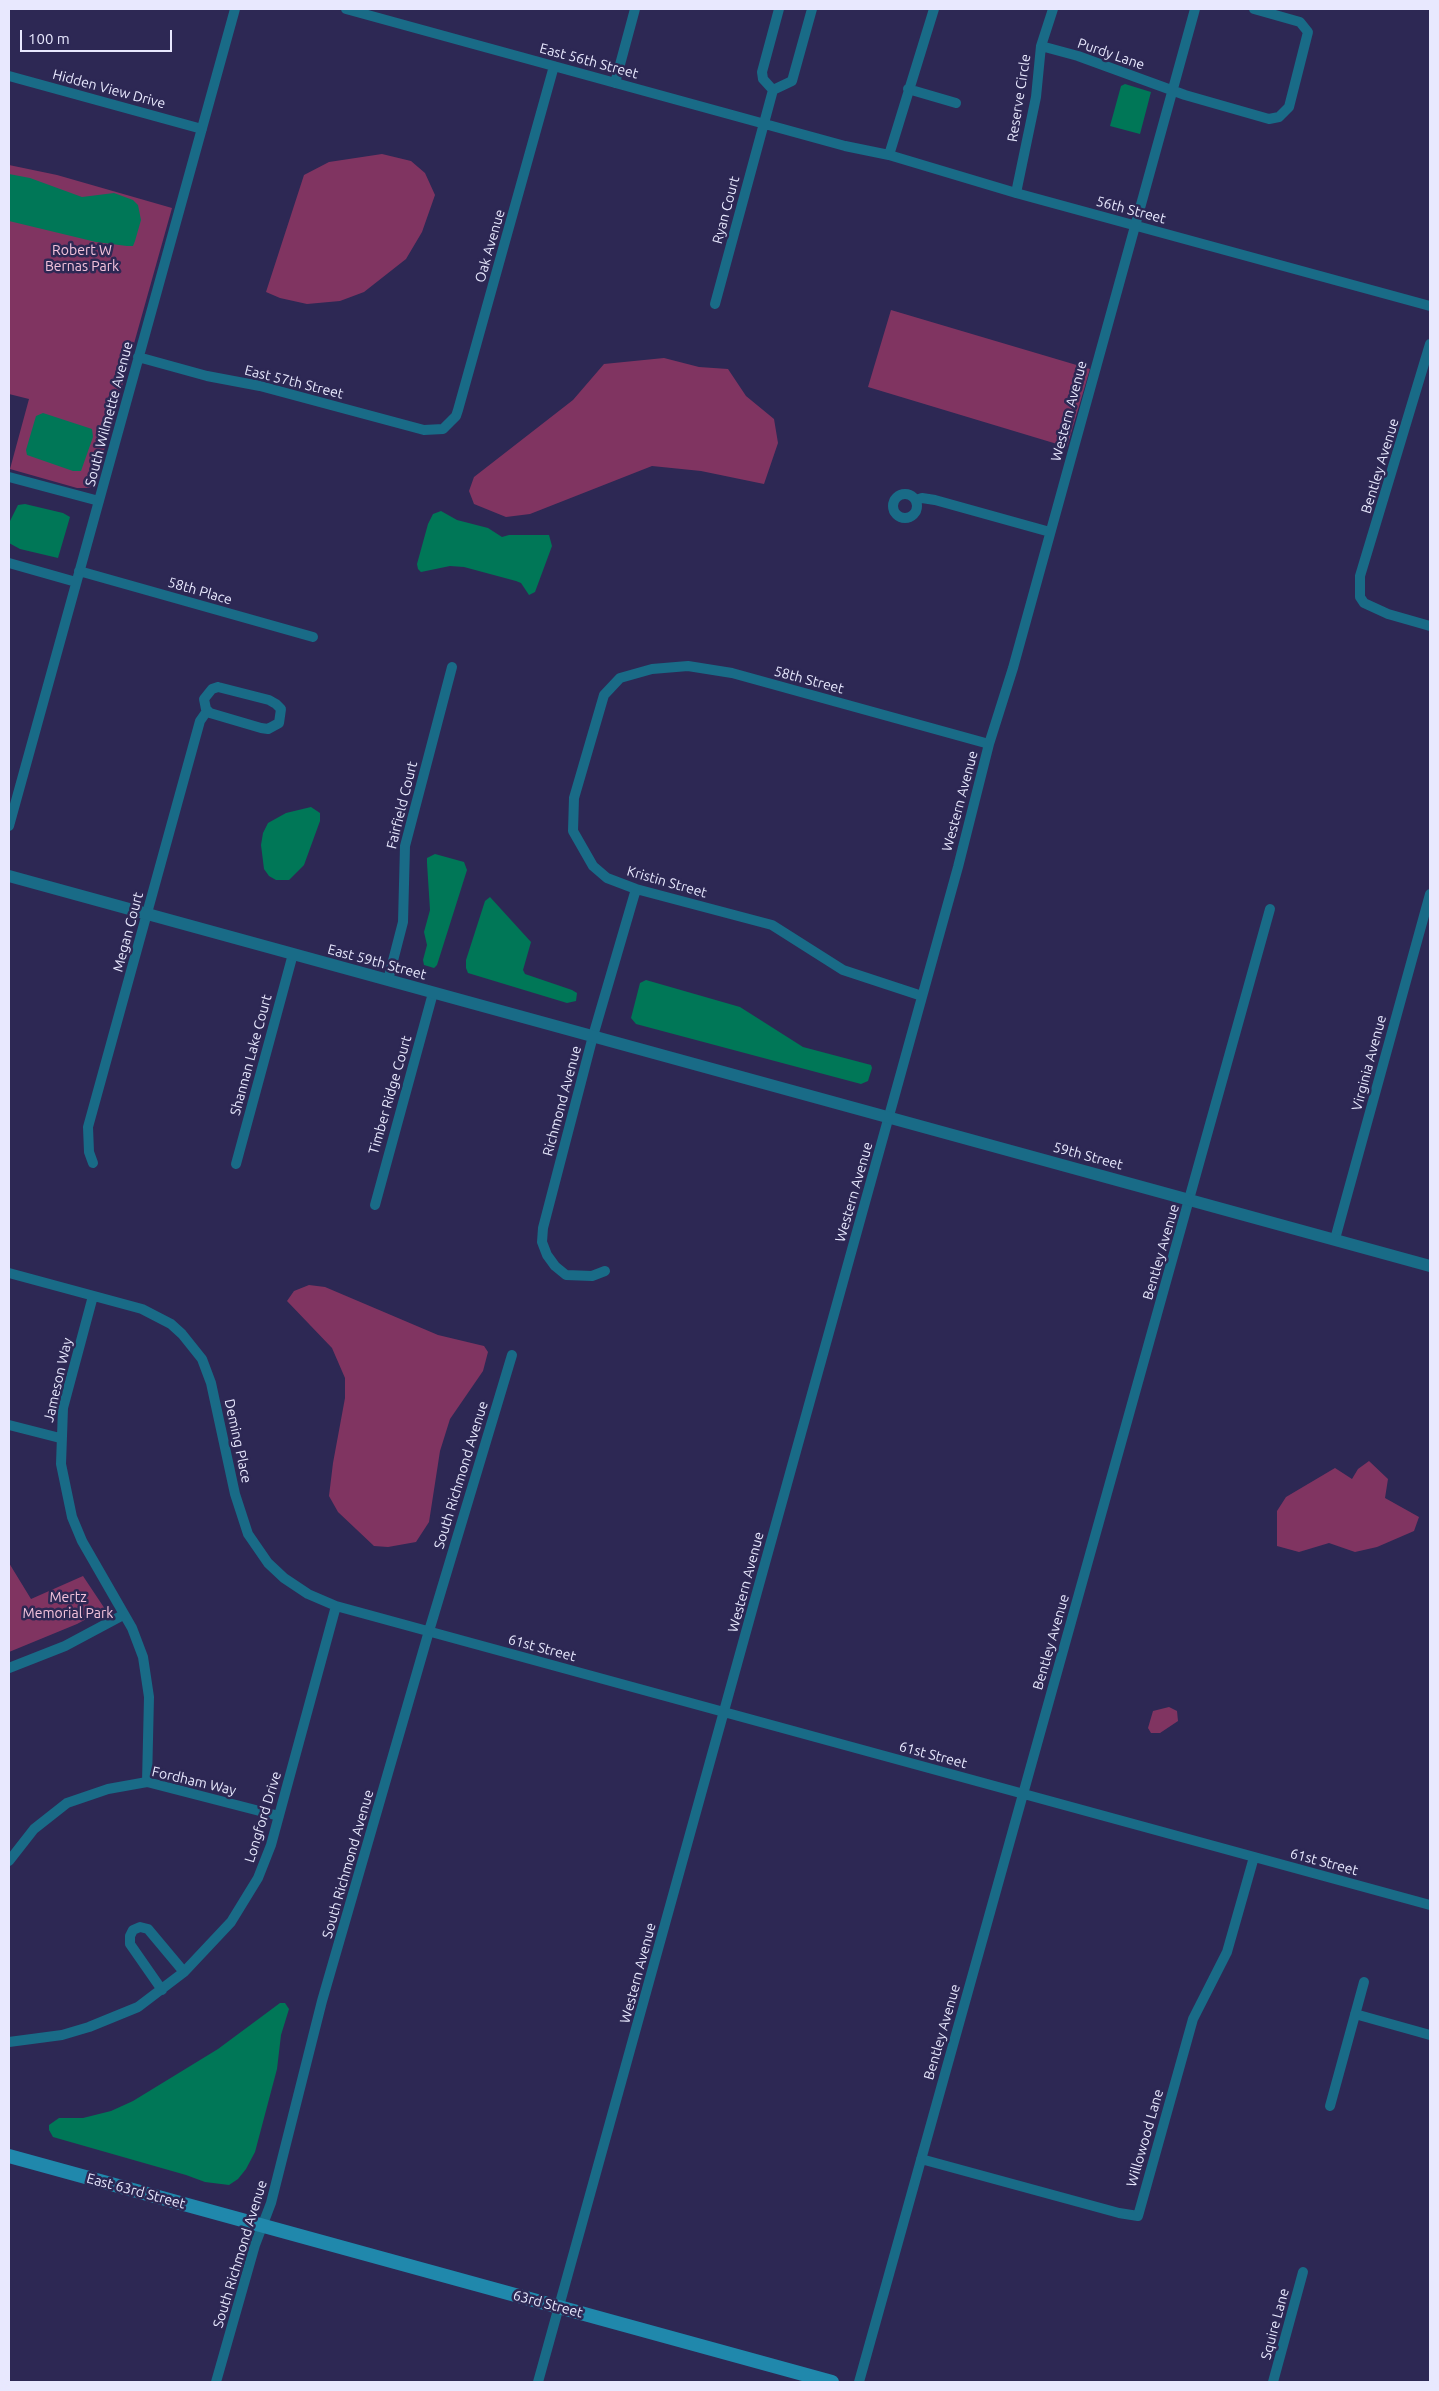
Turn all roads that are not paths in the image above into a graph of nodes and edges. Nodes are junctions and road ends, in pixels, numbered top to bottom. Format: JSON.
{"nodes":[{"id":1,"x":235,"y":9,"type":"edge"},
{"id":2,"x":346,"y":9,"type":"edge"},
{"id":3,"x":635,"y":9,"type":"edge"},
{"id":4,"x":779,"y":9,"type":"edge"},
{"id":5,"x":812,"y":9,"type":"edge"},
{"id":6,"x":934,"y":9,"type":"edge"},
{"id":7,"x":1052,"y":9,"type":"edge"},
{"id":8,"x":1195,"y":9,"type":"edge"},
{"id":9,"x":1254,"y":9,"type":"edge"},
{"id":10,"x":1041,"y":46,"type":"junction"},
{"id":11,"x":554,"y":66,"type":"junction"},
{"id":12,"x":9,"y":76,"type":"edge"},
{"id":13,"x":615,"y":82,"type":"junction"},
{"id":14,"x":908,"y":89,"type":"junction"},
{"id":15,"x":773,"y":90,"type":"junction"},
{"id":16,"x":1172,"y":90,"type":"junction"},
{"id":17,"x":956,"y":103,"type":"dead end"},
{"id":18,"x":763,"y":122,"type":"junction"},
{"id":19,"x":202,"y":129,"type":"junction"},
{"id":20,"x":825,"y":140,"type":"joint"},
{"id":21,"x":889,"y":155,"type":"junction"},
{"id":22,"x":1016,"y":193,"type":"junction"},
{"id":23,"x":1135,"y":225,"type":"junction"},
{"id":24,"x":715,"y":304,"type":"dead end"},
{"id":25,"x":1430,"y":306,"type":"edge"},
{"id":26,"x":1430,"y":344,"type":"edge"},
{"id":27,"x":138,"y":357,"type":"junction"},
{"id":28,"x":443,"y":429,"type":"joint"},
{"id":29,"x":9,"y":476,"type":"edge"},
{"id":30,"x":916,"y":500,"type":"dead end"},
{"id":31,"x":99,"y":501,"type":"junction"},
{"id":32,"x":1050,"y":532,"type":"junction"},
{"id":33,"x":9,"y":563,"type":"edge"},
{"id":34,"x":79,"y":571,"type":"junction"},
{"id":35,"x":76,"y":582,"type":"junction"},
{"id":36,"x":1430,"y":626,"type":"edge"},
{"id":37,"x":313,"y":637,"type":"dead end"},
{"id":38,"x":452,"y":667,"type":"dead end"},
{"id":39,"x":620,"y":678,"type":"joint"},
{"id":40,"x":207,"y":711,"type":"junction"},
{"id":41,"x":990,"y":744,"type":"junction"},
{"id":42,"x":9,"y":826,"type":"edge"},
{"id":43,"x":9,"y":876,"type":"edge"},
{"id":44,"x":636,"y":888,"type":"junction"},
{"id":45,"x":1430,"y":894,"type":"edge"},
{"id":46,"x":1270,"y":909,"type":"dead end"},
{"id":47,"x":147,"y":914,"type":"junction"},
{"id":48,"x":293,"y":954,"type":"junction"},
{"id":49,"x":388,"y":980,"type":"junction"},
{"id":50,"x":433,"y":992,"type":"junction"},
{"id":51,"x":922,"y":996,"type":"junction"},
{"id":52,"x":593,"y":1036,"type":"junction"},
{"id":53,"x":738,"y":1076,"type":"joint"},
{"id":54,"x":888,"y":1117,"type":"junction"},
{"id":55,"x":93,"y":1163,"type":"dead end"},
{"id":56,"x":236,"y":1164,"type":"dead end"},
{"id":57,"x":1190,"y":1200,"type":"junction"},
{"id":58,"x":374,"y":1205,"type":"dead end"},
{"id":59,"x":1335,"y":1240,"type":"junction"},
{"id":60,"x":1430,"y":1266,"type":"edge"},
{"id":61,"x":605,"y":1271,"type":"dead end"},
{"id":62,"x":9,"y":1273,"type":"edge"},
{"id":63,"x":93,"y":1296,"type":"junction"},
{"id":64,"x":512,"y":1355,"type":"dead end"},
{"id":65,"x":9,"y":1425,"type":"edge"},
{"id":66,"x":60,"y":1438,"type":"junction"},
{"id":67,"x":336,"y":1606,"type":"junction"},
{"id":68,"x":123,"y":1615,"type":"junction"},
{"id":69,"x":429,"y":1631,"type":"junction"},
{"id":70,"x":9,"y":1668,"type":"edge"},
{"id":71,"x":724,"y":1712,"type":"junction"},
{"id":72,"x":147,"y":1782,"type":"junction"},
{"id":73,"x":1022,"y":1794,"type":"junction"},
{"id":74,"x":279,"y":1816,"type":"junction"},
{"id":75,"x":1254,"y":1857,"type":"junction"},
{"id":76,"x":9,"y":1861,"type":"edge"},
{"id":77,"x":1430,"y":1906,"type":"edge"},
{"id":78,"x":184,"y":1972,"type":"junction"},
{"id":79,"x":1364,"y":1982,"type":"dead end"},
{"id":80,"x":162,"y":1990,"type":"junction"},
{"id":81,"x":1355,"y":2014,"type":"junction"},
{"id":82,"x":1430,"y":2035,"type":"edge"},
{"id":83,"x":9,"y":2042,"type":"edge"},
{"id":84,"x":1330,"y":2106,"type":"dead end"},
{"id":85,"x":9,"y":2156,"type":"edge"},
{"id":86,"x":921,"y":2159,"type":"junction"},
{"id":87,"x":264,"y":2226,"type":"junction"},
{"id":88,"x":1303,"y":2272,"type":"dead end"},
{"id":89,"x":559,"y":2307,"type":"junction"},
{"id":90,"x":216,"y":2382,"type":"edge"},
{"id":91,"x":538,"y":2382,"type":"edge"},
{"id":92,"x":832,"y":2382,"type":"edge"},
{"id":93,"x":859,"y":2382,"type":"edge"},
{"id":94,"x":1273,"y":2382,"type":"edge"}],
"edges":[{"from":1,"to":19,"type":"street","name":"South Wilmette Avenue"},
{"from":2,"to":11,"type":"street","name":"East 56th Street"},
{"from":3,"to":13,"type":"street"},
{"from":4,"to":15,"type":"street"},
{"from":5,"to":15,"type":"street"},
{"from":6,"to":14,"type":"street"},
{"from":7,"to":10,"type":"street","name":"Reserve Circle"},
{"from":8,"to":16,"type":"street","name":"Western Avenue"},
{"from":9,"to":16,"type":"street","name":"Purdy Lane"},
{"from":10,"to":16,"type":"street","name":"Purdy Lane"},
{"from":10,"to":22,"type":"street","name":"Reserve Circle"},
{"from":11,"to":13,"type":"street","name":"East 56th Street"},
{"from":11,"to":28,"type":"street","name":"Oak Avenue"},
{"from":12,"to":19,"type":"street","name":"Hidden View Drive"},
{"from":13,"to":18,"type":"street","name":"East 56th Street"},
{"from":14,"to":17,"type":"street"},
{"from":14,"to":21,"type":"street"},
{"from":15,"to":18,"type":"street","name":"Ryan Court"},
{"from":16,"to":23,"type":"street","name":"Western Avenue"},
{"from":18,"to":20,"type":"street","name":"East 56th Street"},
{"from":18,"to":24,"type":"street","name":"Ryan Court"},
{"from":19,"to":27,"type":"street","name":"South Wilmette Avenue"},
{"from":20,"to":21,"type":"street","name":"56th Street"},
{"from":21,"to":22,"type":"street","name":"56th Street"},
{"from":22,"to":23,"type":"street","name":"56th Street"},
{"from":23,"to":25,"type":"street","name":"56th Street"},
{"from":23,"to":32,"type":"street","name":"Western Avenue"},
{"from":26,"to":36,"type":"street","name":"Bentley Avenue"},
{"from":27,"to":28,"type":"street","name":"East 57th Street"},
{"from":27,"to":31,"type":"street","name":"South Wilmette Avenue"},
{"from":29,"to":31,"type":"street"},
{"from":30,"to":32,"type":"street"},
{"from":31,"to":34,"type":"street","name":"South Wilmette Avenue"},
{"from":32,"to":41,"type":"street","name":"Western Avenue"},
{"from":33,"to":35,"type":"street"},
{"from":34,"to":35,"type":"street","name":"South Wilmette Avenue"},
{"from":34,"to":37,"type":"street","name":"58th Place"},
{"from":35,"to":42,"type":"street","name":"South Wilmette Avenue"},
{"from":38,"to":49,"type":"street","name":"Fairfield Court"},
{"from":39,"to":41,"type":"street","name":"58th Street"},
{"from":39,"to":44,"type":"street","name":"Kristin Street"},
{"from":40,"to":40,"type":"street","name":"Megan Court"},
{"from":40,"to":47,"type":"street","name":"Megan Court"},
{"from":41,"to":51,"type":"street","name":"Western Avenue"},
{"from":43,"to":47,"type":"street","name":"East 59th Street"},
{"from":44,"to":51,"type":"street","name":"Kristin Street"},
{"from":44,"to":52,"type":"street","name":"Richmond Avenue"},
{"from":45,"to":59,"type":"street","name":"Virginia Avenue"},
{"from":46,"to":57,"type":"street","name":"Bentley Avenue"},
{"from":47,"to":48,"type":"street","name":"East 59th Street"},
{"from":47,"to":55,"type":"street","name":"Megan Court"},
{"from":48,"to":49,"type":"street","name":"East 59th Street"},
{"from":48,"to":56,"type":"street","name":"Shannan Lake Court"},
{"from":49,"to":50,"type":"street","name":"East 59th Street"},
{"from":50,"to":52,"type":"street","name":"East 59th Street"},
{"from":50,"to":58,"type":"street","name":"Timber Ridge Court"},
{"from":51,"to":54,"type":"street","name":"Western Avenue"},
{"from":52,"to":53,"type":"street","name":"East 59th Street"},
{"from":52,"to":61,"type":"street","name":"Richmond Avenue"},
{"from":53,"to":54,"type":"street","name":"59th Street"},
{"from":54,"to":57,"type":"street","name":"59th Street"},
{"from":54,"to":71,"type":"street","name":"Western Avenue"},
{"from":57,"to":59,"type":"street","name":"59th Street"},
{"from":57,"to":73,"type":"street","name":"Bentley Avenue"},
{"from":59,"to":60,"type":"street","name":"59th Street"},
{"from":62,"to":63,"type":"street","name":"Deming Place"},
{"from":63,"to":66,"type":"street","name":"Jameson Way"},
{"from":63,"to":67,"type":"street","name":"Deming Place"},
{"from":64,"to":69,"type":"street","name":"South Richmond Avenue"},
{"from":65,"to":66,"type":"street"},
{"from":66,"to":68,"type":"street","name":"Jameson Way"},
{"from":67,"to":69,"type":"street","name":"Deming Place"},
{"from":67,"to":74,"type":"street","name":"Longford Drive"},
{"from":68,"to":70,"type":"street"},
{"from":68,"to":72,"type":"street","name":"Jameson Way"},
{"from":69,"to":71,"type":"street","name":"61st Street"},
{"from":69,"to":87,"type":"street","name":"South Richmond Avenue"},
{"from":71,"to":73,"type":"street","name":"61st Street"},
{"from":71,"to":89,"type":"street","name":"Western Avenue"},
{"from":72,"to":74,"type":"street","name":"Fordham Way"},
{"from":72,"to":76,"type":"street","name":"Fordham Way"},
{"from":73,"to":75,"type":"street","name":"61st Street"},
{"from":73,"to":86,"type":"street","name":"Bentley Avenue"},
{"from":74,"to":78,"type":"street","name":"Longford Drive"},
{"from":75,"to":77,"type":"street","name":"61st Street"},
{"from":75,"to":86,"type":"street","name":"Willowood Lane"},
{"from":78,"to":80,"type":"street","name":"Longford Drive"},
{"from":78,"to":80,"type":"street"},
{"from":79,"to":81,"type":"street"},
{"from":80,"to":83,"type":"street","name":"Longford Drive"},
{"from":81,"to":82,"type":"street"},
{"from":81,"to":84,"type":"street"},
{"from":85,"to":87,"type":"main road","name":"East 63rd Street"},
{"from":86,"to":93,"type":"street","name":"Bentley Avenue"},
{"from":87,"to":89,"type":"main road","name":"63rd Street"},
{"from":87,"to":90,"type":"street","name":"South Richmond Avenue"},
{"from":88,"to":94,"type":"street","name":"Squire Lane"},
{"from":89,"to":91,"type":"street","name":"Western Avenue"},
{"from":89,"to":92,"type":"main road","name":"63rd Street"}]}
